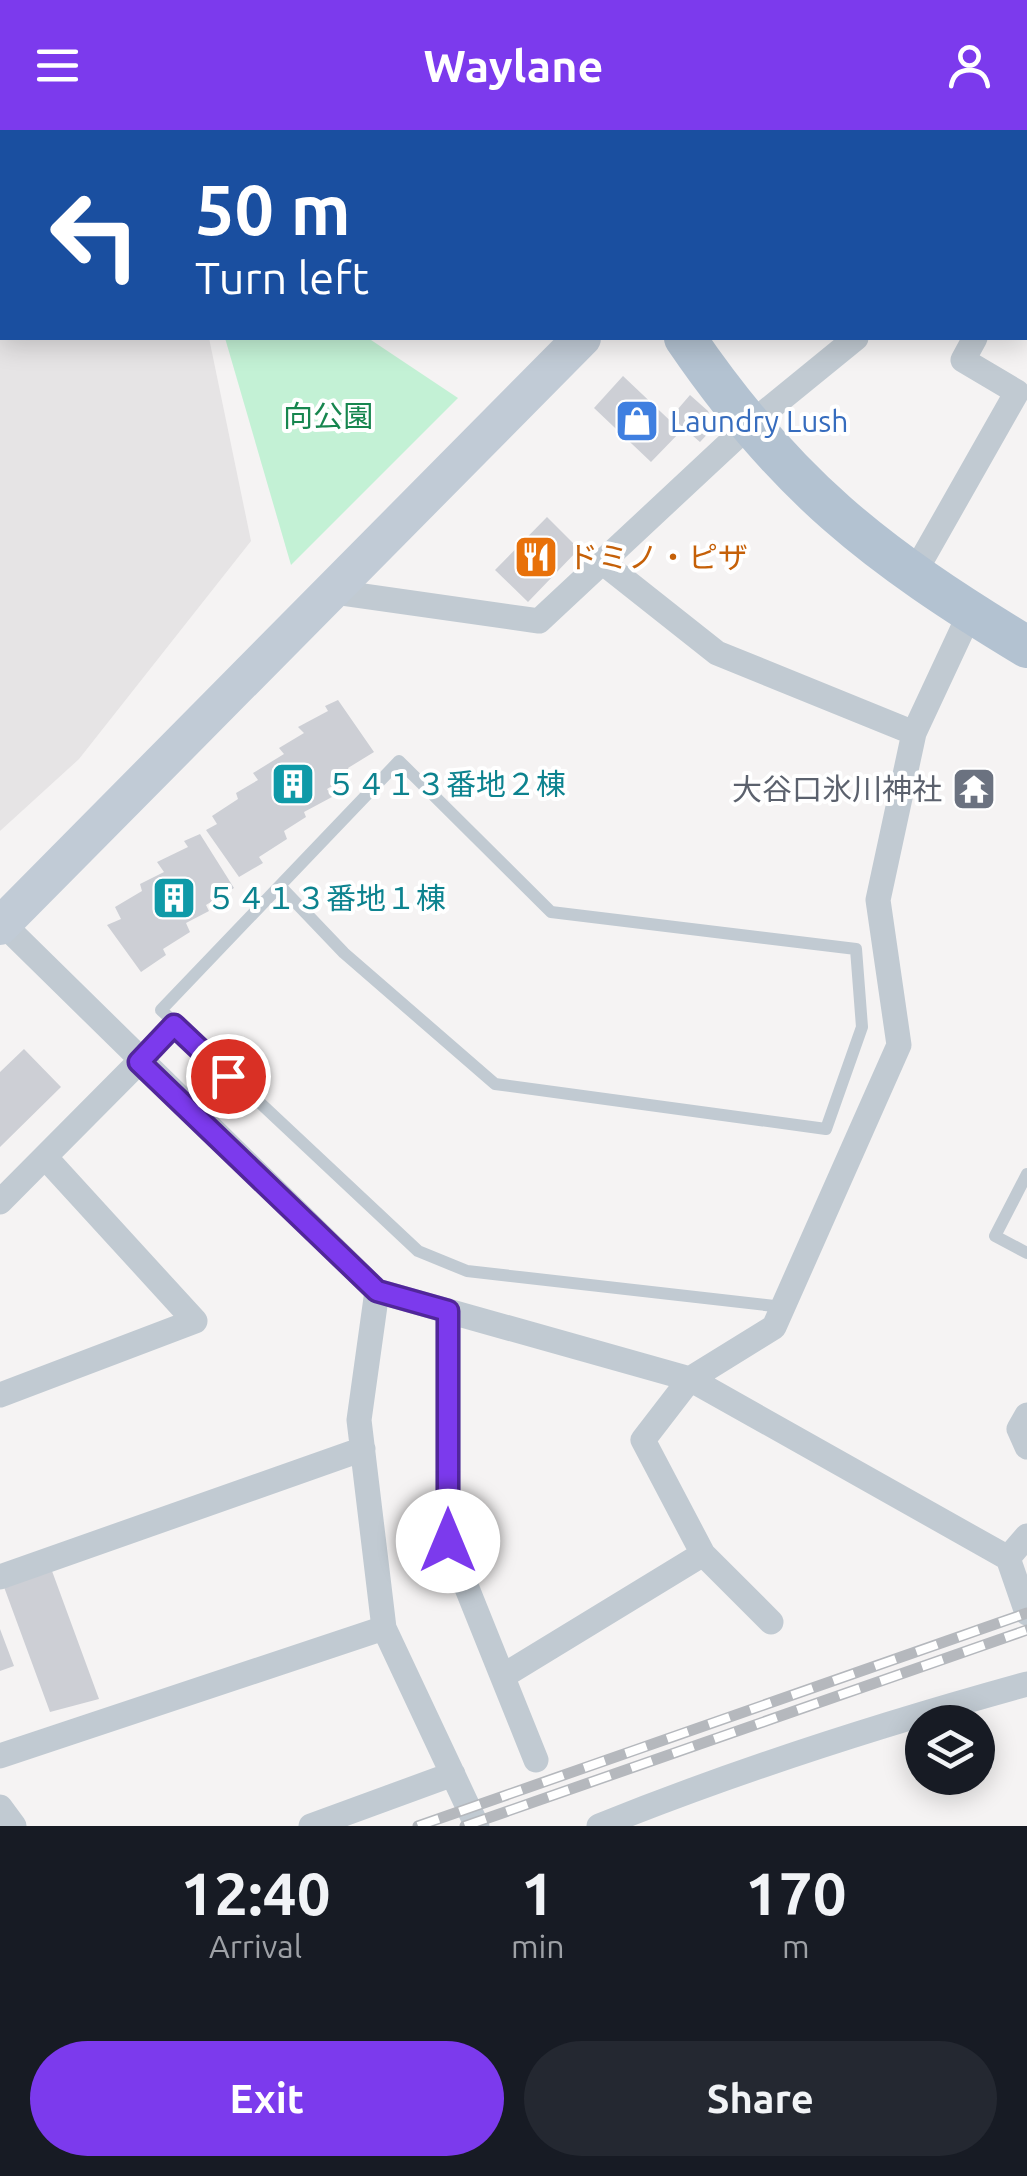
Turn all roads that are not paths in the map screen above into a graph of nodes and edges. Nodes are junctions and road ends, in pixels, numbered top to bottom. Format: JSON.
{"nodes":[{"id":1,"x":580,"y":340,"type":"edge"},
{"id":2,"x":686,"y":340,"type":"edge"},
{"id":3,"x":854,"y":340,"type":"edge"},
{"id":4,"x":974,"y":340,"type":"edge"},
{"id":5,"x":748,"y":426,"type":"junction"},
{"id":6,"x":602,"y":562,"type":"junction"},
{"id":7,"x":912,"y":577,"type":"junction"},
{"id":8,"x":335,"y":592,"type":"junction"},
{"id":9,"x":970,"y":612,"type":"junction"},
{"id":10,"x":1027,"y":646,"type":"edge"},
{"id":11,"x":914,"y":733,"type":"junction"},
{"id":12,"x":280,"y":886,"type":"junction"},
{"id":13,"x":1,"y":924,"type":"edge"},
{"id":14,"x":174,"y":1025,"type":"junction"},
{"id":15,"x":139,"y":1062,"type":"junction"},
{"id":16,"x":45,"y":1157,"type":"junction"},
{"id":17,"x":1027,"y":1174,"type":"edge"},
{"id":18,"x":0,"y":1202,"type":"edge"},
{"id":19,"x":1027,"y":1253,"type":"edge"},
{"id":20,"x":377,"y":1291,"type":"junction"},
{"id":21,"x":783,"y":1307,"type":"junction"},
{"id":22,"x":448,"y":1311,"type":"junction"},
{"id":23,"x":690,"y":1379,"type":"junction"},
{"id":24,"x":0,"y":1395,"type":"edge"},
{"id":25,"x":1027,"y":1414,"type":"edge"},
{"id":26,"x":1027,"y":1447,"type":"edge"},
{"id":27,"x":363,"y":1449,"type":"junction"},
{"id":28,"x":1027,"y":1536,"type":"edge"},
{"id":29,"x":703,"y":1554,"type":"junction"},
{"id":30,"x":1008,"y":1558,"type":"junction"},
{"id":31,"x":0,"y":1578,"type":"edge"},
{"id":32,"x":1027,"y":1612,"type":"edge"},
{"id":33,"x":771,"y":1622,"type":"dead end"},
{"id":34,"x":384,"y":1628,"type":"junction"},
{"id":35,"x":503,"y":1676,"type":"junction"},
{"id":36,"x":1027,"y":1684,"type":"edge"},
{"id":37,"x":0,"y":1756,"type":"edge"},
{"id":38,"x":536,"y":1760,"type":"dead end"},
{"id":39,"x":453,"y":1774,"type":"junction"},
{"id":40,"x":0,"y":1808,"type":"edge"},
{"id":41,"x":14,"y":1826,"type":"edge"},
{"id":42,"x":311,"y":1826,"type":"edge"},
{"id":43,"x":477,"y":1826,"type":"edge"},
{"id":44,"x":598,"y":1826,"type":"edge"}],
"edges":[{"from":1,"to":8,"type":"street"},
{"from":2,"to":5,"type":"main road"},
{"from":3,"to":5,"type":"street"},
{"from":4,"to":7,"type":"street"},
{"from":5,"to":6,"type":"street"},
{"from":5,"to":7,"type":"main road"},
{"from":6,"to":8,"type":"street"},
{"from":6,"to":11,"type":"street"},
{"from":7,"to":9,"type":"main road"},
{"from":8,"to":13,"type":"street"},
{"from":9,"to":10,"type":"main road"},
{"from":9,"to":11,"type":"street"},
{"from":11,"to":21,"type":"street"},
{"from":12,"to":12,"type":"lane"},
{"from":12,"to":14,"type":"lane"},
{"from":13,"to":15,"type":"street"},
{"from":14,"to":15,"type":"lane"},
{"from":14,"to":21,"type":"lane"},
{"from":15,"to":16,"type":"street"},
{"from":15,"to":20,"type":"street"},
{"from":16,"to":18,"type":"street"},
{"from":16,"to":24,"type":"street"},
{"from":17,"to":19,"type":"lane"},
{"from":20,"to":22,"type":"street"},
{"from":20,"to":27,"type":"street"},
{"from":21,"to":23,"type":"street"},
{"from":22,"to":23,"type":"street"},
{"from":22,"to":35,"type":"street"},
{"from":23,"to":29,"type":"street"},
{"from":23,"to":30,"type":"street"},
{"from":25,"to":26,"type":"street"},
{"from":27,"to":31,"type":"street"},
{"from":27,"to":34,"type":"street"},
{"from":28,"to":30,"type":"street"},
{"from":29,"to":33,"type":"street"},
{"from":29,"to":35,"type":"street"},
{"from":30,"to":32,"type":"street"},
{"from":34,"to":37,"type":"street"},
{"from":34,"to":39,"type":"street"},
{"from":35,"to":38,"type":"street"},
{"from":36,"to":44,"type":"street"},
{"from":39,"to":42,"type":"street"},
{"from":39,"to":43,"type":"street"},
{"from":40,"to":41,"type":"street"}]}
